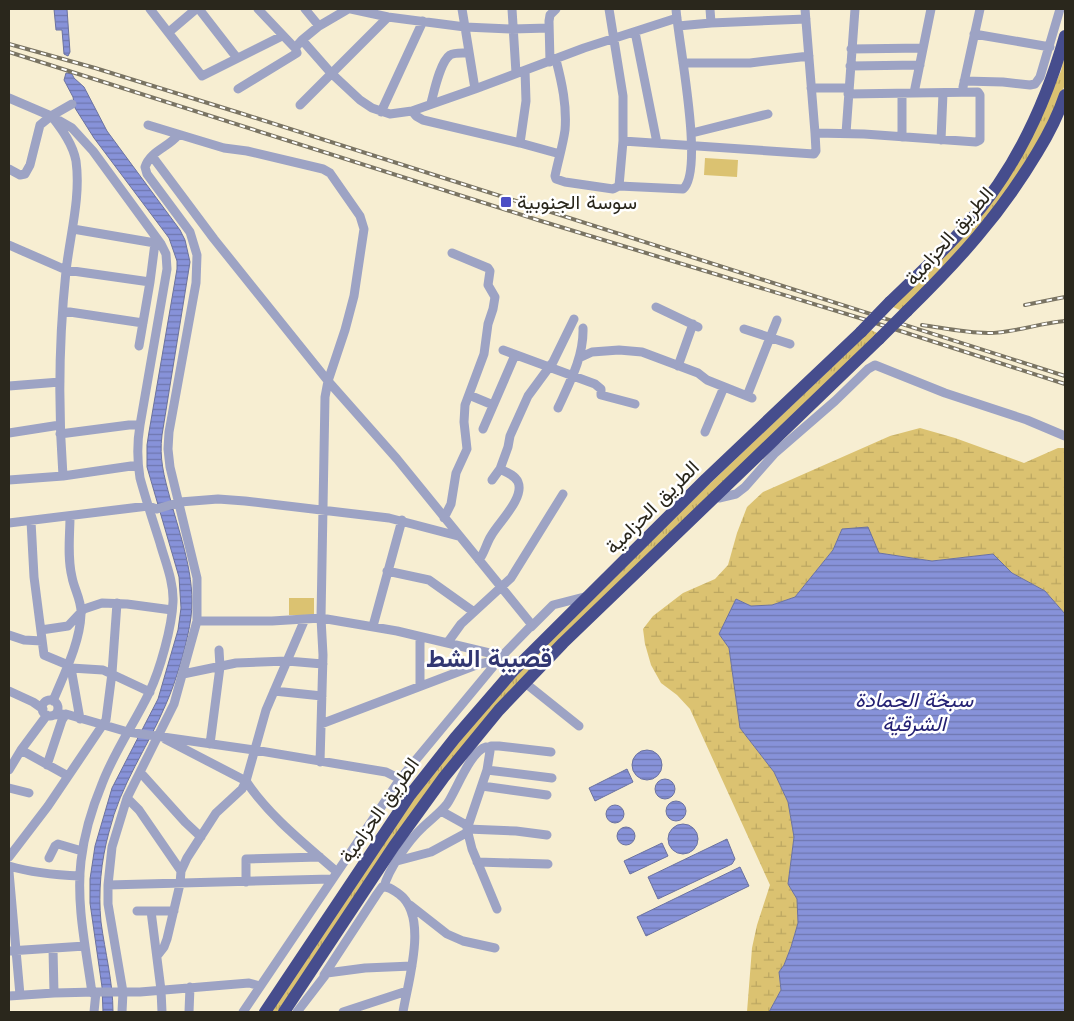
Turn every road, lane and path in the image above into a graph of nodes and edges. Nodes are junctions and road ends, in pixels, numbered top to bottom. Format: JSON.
{"nodes":[{"id":1,"x":150,"y":9,"type":"edge"},
{"id":2,"x":196,"y":9,"type":"edge"},
{"id":3,"x":258,"y":9,"type":"edge"},
{"id":4,"x":305,"y":9,"type":"edge"},
{"id":5,"x":350,"y":9,"type":"edge"},
{"id":6,"x":462,"y":9,"type":"edge"},
{"id":7,"x":512,"y":9,"type":"edge"},
{"id":8,"x":558,"y":9,"type":"edge"},
{"id":9,"x":609,"y":9,"type":"edge"},
{"id":10,"x":710,"y":9,"type":"edge"},
{"id":11,"x":805,"y":9,"type":"edge"},
{"id":12,"x":854,"y":9,"type":"edge"},
{"id":13,"x":931,"y":9,"type":"edge"},
{"id":14,"x":980,"y":9,"type":"edge"},
{"id":15,"x":1058,"y":9,"type":"edge"},
{"id":16,"x":205,"y":11,"type":"edge"},
{"id":17,"x":399,"y":13,"type":"edge"},
{"id":18,"x":388,"y":17,"type":"junction"},
{"id":19,"x":677,"y":18,"type":"edge"},
{"id":20,"x":806,"y":19,"type":"junction"},
{"id":21,"x":423,"y":21,"type":"junction"},
{"id":22,"x":711,"y":23,"type":"junction"},
{"id":23,"x":318,"y":26,"type":"junction"},
{"id":24,"x":465,"y":27,"type":"junction"},
{"id":25,"x":548,"y":28,"type":"junction"},
{"id":26,"x":512,"y":29,"type":"junction"},
{"id":27,"x":169,"y":32,"type":"junction"},
{"id":28,"x":635,"y":32,"type":"junction"},
{"id":29,"x":974,"y":34,"type":"junction"},
{"id":30,"x":282,"y":36,"type":"junction"},
{"id":31,"x":1065,"y":36,"type":"edge"},
{"id":32,"x":614,"y":38,"type":"junction"},
{"id":33,"x":302,"y":40,"type":"junction"},
{"id":34,"x":1050,"y":46,"type":"junction"},
{"id":35,"x":295,"y":48,"type":"junction"},
{"id":36,"x":923,"y":48,"type":"junction"},
{"id":37,"x":852,"y":49,"type":"junction"},
{"id":38,"x":469,"y":53,"type":"junction"},
{"id":39,"x":809,"y":56,"type":"junction"},
{"id":40,"x":237,"y":58,"type":"junction"},
{"id":41,"x":553,"y":61,"type":"junction"},
{"id":42,"x":683,"y":63,"type":"junction"},
{"id":43,"x":920,"y":65,"type":"junction"},
{"id":44,"x":850,"y":66,"type":"junction"},
{"id":45,"x":520,"y":72,"type":"junction"},
{"id":46,"x":331,"y":73,"type":"junction"},
{"id":47,"x":964,"y":81,"type":"junction"},
{"id":48,"x":811,"y":88,"type":"junction"},
{"id":49,"x":238,"y":89,"type":"dead end"},
{"id":50,"x":475,"y":89,"type":"junction"},
{"id":51,"x":848,"y":91,"type":"junction"},
{"id":52,"x":961,"y":92,"type":"junction"},
{"id":53,"x":914,"y":93,"type":"junction"},
{"id":54,"x":943,"y":93,"type":"junction"},
{"id":55,"x":902,"y":94,"type":"junction"},
{"id":56,"x":1065,"y":95,"type":"edge"},
{"id":57,"x":9,"y":98,"type":"edge"},
{"id":58,"x":431,"y":103,"type":"junction"},
{"id":59,"x":72,"y":104,"type":"dead end"},
{"id":60,"x":300,"y":105,"type":"dead end"},
{"id":61,"x":412,"y":111,"type":"junction"},
{"id":62,"x":381,"y":112,"type":"junction"},
{"id":63,"x":768,"y":114,"type":"dead end"},
{"id":64,"x":51,"y":116,"type":"junction"},
{"id":65,"x":148,"y":125,"type":"dead end"},
{"id":66,"x":692,"y":133,"type":"junction"},
{"id":67,"x":815,"y":133,"type":"junction"},
{"id":68,"x":846,"y":133,"type":"junction"},
{"id":69,"x":79,"y":135,"type":"junction"},
{"id":70,"x":178,"y":135,"type":"junction"},
{"id":71,"x":902,"y":137,"type":"junction"},
{"id":72,"x":941,"y":140,"type":"junction"},
{"id":73,"x":623,"y":141,"type":"junction"},
{"id":74,"x":520,"y":143,"type":"junction"},
{"id":75,"x":657,"y":143,"type":"junction"},
{"id":76,"x":71,"y":145,"type":"junction"},
{"id":77,"x":692,"y":145,"type":"junction"},
{"id":78,"x":560,"y":154,"type":"junction"},
{"id":79,"x":152,"y":156,"type":"junction"},
{"id":80,"x":9,"y":169,"type":"edge"},
{"id":81,"x":619,"y":186,"type":"junction"},
{"id":82,"x":73,"y":228,"type":"junction"},
{"id":83,"x":9,"y":245,"type":"edge"},
{"id":84,"x":452,"y":253,"type":"dead end"},
{"id":85,"x":66,"y":270,"type":"junction"},
{"id":86,"x":150,"y":282,"type":"junction"},
{"id":87,"x":656,"y":307,"type":"dead end"},
{"id":88,"x":63,"y":311,"type":"junction"},
{"id":89,"x":574,"y":319,"type":"dead end"},
{"id":90,"x":777,"y":320,"type":"dead end"},
{"id":91,"x":143,"y":323,"type":"junction"},
{"id":92,"x":583,"y":328,"type":"dead end"},
{"id":93,"x":744,"y":328,"type":"dead end"},
{"id":94,"x":770,"y":338,"type":"junction"},
{"id":95,"x":790,"y":344,"type":"dead end"},
{"id":96,"x":139,"y":346,"type":"dead end"},
{"id":97,"x":503,"y":350,"type":"dead end"},
{"id":98,"x":515,"y":355,"type":"junction"},
{"id":99,"x":579,"y":358,"type":"junction"},
{"id":100,"x":678,"y":366,"type":"junction"},
{"id":101,"x":548,"y":368,"type":"junction"},
{"id":102,"x":572,"y":376,"type":"junction"},
{"id":103,"x":328,"y":381,"type":"junction"},
{"id":104,"x":60,"y":382,"type":"junction"},
{"id":105,"x":9,"y":386,"type":"edge"},
{"id":106,"x":724,"y":387,"type":"junction"},
{"id":107,"x":469,"y":395,"type":"junction"},
{"id":108,"x":635,"y":404,"type":"dead end"},
{"id":109,"x":493,"y":405,"type":"junction"},
{"id":110,"x":558,"y":408,"type":"dead end"},
{"id":111,"x":140,"y":425,"type":"junction"},
{"id":112,"x":483,"y":429,"type":"dead end"},
{"id":113,"x":60,"y":430,"type":"junction"},
{"id":114,"x":705,"y":432,"type":"dead end"},
{"id":115,"x":9,"y":433,"type":"edge"},
{"id":116,"x":1065,"y":436,"type":"edge"},
{"id":117,"x":138,"y":465,"type":"junction"},
{"id":118,"x":500,"y":469,"type":"junction"},
{"id":119,"x":63,"y":476,"type":"junction"},
{"id":120,"x":9,"y":480,"type":"edge"},
{"id":121,"x":492,"y":480,"type":"dead end"},
{"id":122,"x":563,"y":494,"type":"dead end"},
{"id":123,"x":716,"y":496,"type":"junction"},
{"id":124,"x":176,"y":503,"type":"junction"},
{"id":125,"x":152,"y":508,"type":"junction"},
{"id":126,"x":323,"y":510,"type":"junction"},
{"id":127,"x":70,"y":516,"type":"junction"},
{"id":128,"x":444,"y":518,"type":"junction"},
{"id":129,"x":31,"y":520,"type":"junction"},
{"id":130,"x":402,"y":520,"type":"junction"},
{"id":131,"x":9,"y":523,"type":"edge"},
{"id":132,"x":458,"y":536,"type":"junction"},
{"id":133,"x":479,"y":560,"type":"junction"},
{"id":134,"x":387,"y":571,"type":"junction"},
{"id":135,"x":502,"y":587,"type":"junction"},
{"id":136,"x":589,"y":596,"type":"junction"},
{"id":137,"x":116,"y":603,"type":"junction"},
{"id":138,"x":172,"y":610,"type":"junction"},
{"id":139,"x":81,"y":611,"type":"junction"},
{"id":140,"x":474,"y":612,"type":"junction"},
{"id":141,"x":321,"y":618,"type":"junction"},
{"id":142,"x":305,"y":620,"type":"junction"},
{"id":143,"x":197,"y":621,"type":"junction"},
{"id":144,"x":373,"y":626,"type":"junction"},
{"id":145,"x":531,"y":627,"type":"junction"},
{"id":146,"x":41,"y":630,"type":"junction"},
{"id":147,"x":9,"y":635,"type":"edge"},
{"id":148,"x":420,"y":636,"type":"junction"},
{"id":149,"x":42,"y":641,"type":"junction"},
{"id":150,"x":448,"y":642,"type":"junction"},
{"id":151,"x":219,"y":650,"type":"dead end"},
{"id":152,"x":501,"y":658,"type":"junction"},
{"id":153,"x":287,"y":661,"type":"junction"},
{"id":154,"x":323,"y":664,"type":"junction"},
{"id":155,"x":69,"y":667,"type":"junction"},
{"id":156,"x":220,"y":667,"type":"junction"},
{"id":157,"x":513,"y":671,"type":"junction"},
{"id":158,"x":112,"y":673,"type":"junction"},
{"id":159,"x":183,"y":674,"type":"junction"},
{"id":160,"x":524,"y":682,"type":"junction"},
{"id":161,"x":420,"y":686,"type":"junction"},
{"id":162,"x":9,"y":691,"type":"edge"},
{"id":163,"x":150,"y":692,"type":"junction"},
{"id":164,"x":274,"y":692,"type":"junction"},
{"id":165,"x":322,"y":696,"type":"junction"},
{"id":166,"x":50,"y":708,"type":"junction"},
{"id":167,"x":66,"y":714,"type":"junction"},
{"id":168,"x":80,"y":719,"type":"junction"},
{"id":169,"x":321,"y":724,"type":"junction"},
{"id":170,"x":102,"y":726,"type":"junction"},
{"id":171,"x":579,"y":726,"type":"dead end"},
{"id":172,"x":132,"y":733,"type":"junction"},
{"id":173,"x":157,"y":736,"type":"junction"},
{"id":174,"x":210,"y":744,"type":"junction"},
{"id":175,"x":488,"y":748,"type":"junction"},
{"id":176,"x":21,"y":750,"type":"junction"},
{"id":177,"x":254,"y":750,"type":"junction"},
{"id":178,"x":550,"y":752,"type":"dead end"},
{"id":179,"x":320,"y":762,"type":"junction"},
{"id":180,"x":47,"y":764,"type":"junction"},
{"id":181,"x":9,"y":770,"type":"edge"},
{"id":182,"x":487,"y":770,"type":"junction"},
{"id":183,"x":140,"y":772,"type":"junction"},
{"id":184,"x":68,"y":776,"type":"junction"},
{"id":185,"x":552,"y":778,"type":"dead end"},
{"id":186,"x":400,"y":779,"type":"junction"},
{"id":187,"x":246,"y":781,"type":"junction"},
{"id":188,"x":482,"y":786,"type":"junction"},
{"id":189,"x":9,"y":788,"type":"edge"},
{"id":190,"x":29,"y":793,"type":"dead end"},
{"id":191,"x":546,"y":795,"type":"dead end"},
{"id":192,"x":127,"y":798,"type":"junction"},
{"id":193,"x":441,"y":811,"type":"junction"},
{"id":194,"x":468,"y":829,"type":"junction"},
{"id":195,"x":547,"y":835,"type":"dead end"},
{"id":196,"x":201,"y":837,"type":"junction"},
{"id":197,"x":82,"y":851,"type":"junction"},
{"id":198,"x":9,"y":857,"type":"edge"},
{"id":199,"x":320,"y":857,"type":"junction"},
{"id":200,"x":48,"y":858,"type":"dead end"},
{"id":201,"x":397,"y":861,"type":"junction"},
{"id":202,"x":477,"y":862,"type":"junction"},
{"id":203,"x":548,"y":864,"type":"dead end"},
{"id":204,"x":9,"y":866,"type":"edge"},
{"id":205,"x":181,"y":871,"type":"junction"},
{"id":206,"x":9,"y":872,"type":"edge"},
{"id":207,"x":80,"y":876,"type":"junction"},
{"id":208,"x":334,"y":876,"type":"junction"},
{"id":209,"x":246,"y":882,"type":"junction"},
{"id":210,"x":180,"y":884,"type":"junction"},
{"id":211,"x":108,"y":885,"type":"junction"},
{"id":212,"x":384,"y":886,"type":"junction"},
{"id":213,"x":409,"y":904,"type":"junction"},
{"id":214,"x":497,"y":909,"type":"dead end"},
{"id":215,"x":137,"y":911,"type":"dead end"},
{"id":216,"x":151,"y":911,"type":"junction"},
{"id":217,"x":174,"y":911,"type":"junction"},
{"id":218,"x":355,"y":916,"type":"junction"},
{"id":219,"x":85,"y":946,"type":"junction"},
{"id":220,"x":495,"y":948,"type":"dead end"},
{"id":221,"x":53,"y":949,"type":"junction"},
{"id":222,"x":12,"y":951,"type":"edge"},
{"id":223,"x":157,"y":956,"type":"junction"},
{"id":224,"x":412,"y":966,"type":"junction"},
{"id":225,"x":324,"y":975,"type":"junction"},
{"id":226,"x":260,"y":986,"type":"junction"},
{"id":227,"x":190,"y":987,"type":"junction"},
{"id":228,"x":161,"y":990,"type":"junction"},
{"id":229,"x":407,"y":991,"type":"junction"},
{"id":230,"x":94,"y":992,"type":"junction"},
{"id":231,"x":118,"y":992,"type":"junction"},
{"id":232,"x":54,"y":993,"type":"junction"},
{"id":233,"x":20,"y":995,"type":"junction"},
{"id":234,"x":9,"y":996,"type":"edge"},
{"id":235,"x":292,"y":1010,"type":"edge"},
{"id":236,"x":94,"y":1012,"type":"edge"},
{"id":237,"x":122,"y":1012,"type":"edge"},
{"id":238,"x":162,"y":1012,"type":"edge"},
{"id":239,"x":189,"y":1012,"type":"edge"},
{"id":240,"x":243,"y":1012,"type":"edge"},
{"id":241,"x":265,"y":1012,"type":"edge"},
{"id":242,"x":342,"y":1012,"type":"edge"},
{"id":243,"x":403,"y":1012,"type":"edge"}],
"edges":[{"from":1,"to":27,"type":"street"},
{"from":2,"to":27,"type":"street"},
{"from":3,"to":30,"type":"street"},
{"from":4,"to":23,"type":"street"},
{"from":5,"to":18,"type":"street"},
{"from":5,"to":23,"type":"street"},
{"from":6,"to":24,"type":"street"},
{"from":7,"to":26,"type":"street"},
{"from":8,"to":25,"type":"street"},
{"from":9,"to":32,"type":"street"},
{"from":10,"to":22,"type":"street"},
{"from":11,"to":20,"type":"street"},
{"from":12,"to":37,"type":"street"},
{"from":13,"to":36,"type":"street"},
{"from":14,"to":29,"type":"street"},
{"from":15,"to":34,"type":"street"},
{"from":16,"to":40,"type":"street"},
{"from":17,"to":18,"type":"street"},
{"from":17,"to":21,"type":"street"},
{"from":18,"to":46,"type":"street"},
{"from":19,"to":22,"type":"street"},
{"from":19,"to":28,"type":"street"},
{"from":19,"to":42,"type":"street"},
{"from":20,"to":22,"type":"street"},
{"from":20,"to":39,"type":"street"},
{"from":21,"to":24,"type":"street"},
{"from":21,"to":62,"type":"street"},
{"from":23,"to":33,"type":"street"},
{"from":24,"to":26,"type":"street"},
{"from":24,"to":38,"type":"street"},
{"from":25,"to":26,"type":"street"},
{"from":25,"to":41,"type":"street"},
{"from":26,"to":45,"type":"street"},
{"from":27,"to":40,"type":"street"},
{"from":28,"to":32,"type":"street"},
{"from":28,"to":75,"type":"street"},
{"from":29,"to":34,"type":"street"},
{"from":29,"to":47,"type":"street"},
{"from":30,"to":35,"type":"street"},
{"from":30,"to":40,"type":"street"},
{"from":31,"to":136,"type":"highway","name":"الطريق الحزامية","bridge":true},
{"from":32,"to":41,"type":"street"},
{"from":32,"to":73,"type":"street"},
{"from":33,"to":35,"type":"street"},
{"from":33,"to":46,"type":"street"},
{"from":34,"to":47,"type":"street"},
{"from":35,"to":49,"type":"street"},
{"from":36,"to":37,"type":"street"},
{"from":36,"to":43,"type":"street"},
{"from":37,"to":44,"type":"street"},
{"from":38,"to":50,"type":"street"},
{"from":38,"to":58,"type":"street"},
{"from":39,"to":42,"type":"street"},
{"from":39,"to":48,"type":"street"},
{"from":41,"to":45,"type":"street"},
{"from":41,"to":78,"type":"street"},
{"from":42,"to":66,"type":"street"},
{"from":43,"to":44,"type":"street"},
{"from":43,"to":53,"type":"street"},
{"from":44,"to":51,"type":"street"},
{"from":45,"to":50,"type":"street"},
{"from":45,"to":74,"type":"street"},
{"from":46,"to":60,"type":"street"},
{"from":46,"to":62,"type":"street"},
{"from":47,"to":52,"type":"street"},
{"from":48,"to":51,"type":"street"},
{"from":48,"to":67,"type":"street"},
{"from":50,"to":58,"type":"street"},
{"from":51,"to":55,"type":"street"},
{"from":51,"to":68,"type":"street"},
{"from":52,"to":54,"type":"street"},
{"from":52,"to":72,"type":"street"},
{"from":53,"to":54,"type":"street"},
{"from":53,"to":55,"type":"street"},
{"from":54,"to":72,"type":"street"},
{"from":55,"to":71,"type":"street"},
{"from":56,"to":123,"type":"highway","name":"الطريق الحزامية","bridge":true},
{"from":57,"to":64,"type":"street"},
{"from":58,"to":61,"type":"street"},
{"from":59,"to":64,"type":"street"},
{"from":61,"to":62,"type":"street"},
{"from":61,"to":74,"type":"street"},
{"from":63,"to":66,"type":"street"},
{"from":64,"to":69,"type":"street"},
{"from":64,"to":76,"type":"street"},
{"from":64,"to":80,"type":"street"},
{"from":65,"to":70,"type":"street"},
{"from":66,"to":77,"type":"street"},
{"from":67,"to":68,"type":"street"},
{"from":67,"to":77,"type":"street"},
{"from":68,"to":71,"type":"street"},
{"from":69,"to":76,"type":"street"},
{"from":69,"to":111,"type":"street"},
{"from":70,"to":79,"type":"street"},
{"from":70,"to":103,"type":"street"},
{"from":71,"to":72,"type":"street"},
{"from":73,"to":75,"type":"street"},
{"from":73,"to":81,"type":"street"},
{"from":74,"to":78,"type":"street"},
{"from":75,"to":77,"type":"street"},
{"from":76,"to":82,"type":"street"},
{"from":77,"to":81,"type":"street"},
{"from":78,"to":81,"type":"street"},
{"from":79,"to":103,"type":"street"},
{"from":79,"to":124,"type":"street"},
{"from":82,"to":85,"type":"street"},
{"from":82,"to":86,"type":"street"},
{"from":83,"to":85,"type":"street"},
{"from":84,"to":107,"type":"street"},
{"from":85,"to":86,"type":"street"},
{"from":85,"to":88,"type":"street"},
{"from":86,"to":91,"type":"street"},
{"from":87,"to":100,"type":"street"},
{"from":88,"to":91,"type":"street"},
{"from":88,"to":104,"type":"street"},
{"from":89,"to":101,"type":"street"},
{"from":90,"to":94,"type":"street"},
{"from":91,"to":96,"type":"street"},
{"from":92,"to":99,"type":"street"},
{"from":93,"to":94,"type":"street"},
{"from":94,"to":95,"type":"street"},
{"from":94,"to":106,"type":"street"},
{"from":97,"to":98,"type":"street"},
{"from":98,"to":101,"type":"street"},
{"from":98,"to":109,"type":"street"},
{"from":99,"to":100,"type":"street"},
{"from":99,"to":102,"type":"street"},
{"from":100,"to":106,"type":"street"},
{"from":101,"to":102,"type":"street"},
{"from":101,"to":118,"type":"street"},
{"from":102,"to":108,"type":"street"},
{"from":102,"to":110,"type":"street"},
{"from":103,"to":126,"type":"street"},
{"from":103,"to":128,"type":"street"},
{"from":104,"to":105,"type":"street"},
{"from":104,"to":113,"type":"street"},
{"from":106,"to":114,"type":"street"},
{"from":107,"to":109,"type":"street"},
{"from":107,"to":128,"type":"street"},
{"from":109,"to":112,"type":"street"},
{"from":111,"to":113,"type":"street"},
{"from":111,"to":117,"type":"street"},
{"from":113,"to":115,"type":"street"},
{"from":113,"to":119,"type":"street"},
{"from":116,"to":123,"type":"street"},
{"from":117,"to":119,"type":"street"},
{"from":117,"to":125,"type":"street"},
{"from":118,"to":121,"type":"street"},
{"from":118,"to":133,"type":"street"},
{"from":119,"to":120,"type":"street"},
{"from":122,"to":135,"type":"street"},
{"from":123,"to":160,"type":"highway","name":"الطريق الحزامية"},
{"from":124,"to":125,"type":"street"},
{"from":124,"to":126,"type":"street"},
{"from":124,"to":143,"type":"street"},
{"from":125,"to":127,"type":"street"},
{"from":125,"to":138,"type":"street"},
{"from":126,"to":130,"type":"street"},
{"from":126,"to":141,"type":"street"},
{"from":127,"to":129,"type":"street"},
{"from":127,"to":139,"type":"street"},
{"from":128,"to":132,"type":"street"},
{"from":129,"to":131,"type":"street"},
{"from":129,"to":146,"type":"street"},
{"from":130,"to":132,"type":"street"},
{"from":130,"to":134,"type":"street"},
{"from":132,"to":133,"type":"street"},
{"from":133,"to":135,"type":"street"},
{"from":134,"to":140,"type":"street"},
{"from":134,"to":144,"type":"street"},
{"from":135,"to":140,"type":"street"},
{"from":135,"to":145,"type":"street"},
{"from":136,"to":145,"type":"street"},
{"from":136,"to":157,"type":"highway","name":"الطريق الحزامية"},
{"from":137,"to":138,"type":"street"},
{"from":137,"to":139,"type":"street"},
{"from":137,"to":158,"type":"street"},
{"from":138,"to":163,"type":"street"},
{"from":139,"to":146,"type":"street"},
{"from":139,"to":155,"type":"street"},
{"from":140,"to":150,"type":"street"},
{"from":141,"to":142,"type":"street"},
{"from":141,"to":144,"type":"street"},
{"from":141,"to":154,"type":"street"},
{"from":142,"to":143,"type":"street"},
{"from":142,"to":153,"type":"street"},
{"from":143,"to":159,"type":"street"},
{"from":144,"to":148,"type":"street"},
{"from":145,"to":152,"type":"street"},
{"from":146,"to":149,"type":"street"},
{"from":147,"to":149,"type":"street"},
{"from":148,"to":150,"type":"street"},
{"from":148,"to":161,"type":"street"},
{"from":149,"to":155,"type":"street"},
{"from":150,"to":152,"type":"street"},
{"from":151,"to":156,"type":"street"},
{"from":152,"to":157,"type":"street"},
{"from":152,"to":161,"type":"street"},
{"from":152,"to":186,"type":"street"},
{"from":153,"to":154,"type":"street"},
{"from":153,"to":156,"type":"street"},
{"from":153,"to":164,"type":"street"},
{"from":154,"to":165,"type":"street"},
{"from":155,"to":158,"type":"street"},
{"from":155,"to":166,"type":"street"},
{"from":155,"to":168,"type":"street"},
{"from":156,"to":159,"type":"street"},
{"from":156,"to":174,"type":"street"},
{"from":157,"to":241,"type":"highway","name":"الطريق الحزامية"},
{"from":158,"to":163,"type":"street"},
{"from":158,"to":170,"type":"street"},
{"from":159,"to":173,"type":"street"},
{"from":160,"to":171,"type":"street"},
{"from":160,"to":218,"type":"highway","name":"الطريق الحزامية"},
{"from":161,"to":169,"type":"street"},
{"from":162,"to":166,"type":"street"},
{"from":163,"to":172,"type":"street"},
{"from":164,"to":165,"type":"street"},
{"from":164,"to":177,"type":"street"},
{"from":165,"to":169,"type":"street"},
{"from":166,"to":167,"type":"street"},
{"from":166,"to":176,"type":"street"},
{"from":167,"to":168,"type":"street"},
{"from":167,"to":180,"type":"street"},
{"from":168,"to":170,"type":"street"},
{"from":169,"to":179,"type":"street"},
{"from":170,"to":172,"type":"street"},
{"from":170,"to":184,"type":"street"},
{"from":172,"to":173,"type":"street"},
{"from":172,"to":197,"type":"street"},
{"from":173,"to":174,"type":"street"},
{"from":173,"to":183,"type":"street"},
{"from":173,"to":187,"type":"street"},
{"from":174,"to":177,"type":"street"},
{"from":175,"to":178,"type":"street"},
{"from":175,"to":182,"type":"street"},
{"from":175,"to":193,"type":"street"},
{"from":176,"to":180,"type":"street"},
{"from":176,"to":181,"type":"street"},
{"from":177,"to":179,"type":"street"},
{"from":177,"to":187,"type":"street"},
{"from":179,"to":186,"type":"street"},
{"from":180,"to":184,"type":"street"},
{"from":182,"to":185,"type":"street"},
{"from":182,"to":188,"type":"street"},
{"from":183,"to":192,"type":"street"},
{"from":183,"to":196,"type":"street"},
{"from":184,"to":198,"type":"street"},
{"from":186,"to":208,"type":"street"},
{"from":187,"to":196,"type":"street"},
{"from":187,"to":199,"type":"street"},
{"from":188,"to":191,"type":"street"},
{"from":188,"to":194,"type":"street"},
{"from":189,"to":190,"type":"street"},
{"from":192,"to":205,"type":"street"},
{"from":192,"to":211,"type":"street"},
{"from":193,"to":194,"type":"street"},
{"from":193,"to":201,"type":"street"},
{"from":194,"to":195,"type":"street"},
{"from":194,"to":201,"type":"street"},
{"from":194,"to":202,"type":"street"},
{"from":196,"to":205,"type":"street"},
{"from":197,"to":200,"type":"street"},
{"from":197,"to":207,"type":"street"},
{"from":199,"to":208,"type":"street"},
{"from":199,"to":209,"type":"street"},
{"from":201,"to":212,"type":"street"},
{"from":202,"to":203,"type":"street"},
{"from":202,"to":214,"type":"street"},
{"from":204,"to":207,"type":"street"},
{"from":205,"to":210,"type":"street"},
{"from":206,"to":222,"type":"street"},
{"from":207,"to":219,"type":"street"},
{"from":208,"to":209,"type":"street"},
{"from":208,"to":226,"type":"street"},
{"from":209,"to":210,"type":"street"},
{"from":210,"to":211,"type":"street"},
{"from":210,"to":217,"type":"street"},
{"from":211,"to":231,"type":"street"},
{"from":212,"to":213,"type":"street"},
{"from":212,"to":218,"type":"street"},
{"from":213,"to":220,"type":"street"},
{"from":213,"to":224,"type":"street"},
{"from":215,"to":216,"type":"street"},
{"from":216,"to":217,"type":"street"},
{"from":216,"to":223,"type":"street"},
{"from":217,"to":223,"type":"street"},
{"from":218,"to":225,"type":"street"},
{"from":218,"to":235,"type":"highway","name":"الطريق الحزامية"},
{"from":219,"to":221,"type":"street"},
{"from":219,"to":230,"type":"street"},
{"from":221,"to":222,"type":"street"},
{"from":221,"to":232,"type":"street"},
{"from":222,"to":233,"type":"street"},
{"from":223,"to":228,"type":"street"},
{"from":224,"to":225,"type":"street"},
{"from":224,"to":229,"type":"street"},
{"from":225,"to":235,"type":"street"},
{"from":226,"to":227,"type":"street"},
{"from":226,"to":240,"type":"street"},
{"from":227,"to":228,"type":"street"},
{"from":227,"to":239,"type":"street"},
{"from":228,"to":231,"type":"street"},
{"from":228,"to":238,"type":"street"},
{"from":229,"to":242,"type":"street"},
{"from":229,"to":243,"type":"street"},
{"from":230,"to":231,"type":"street"},
{"from":230,"to":232,"type":"street"},
{"from":230,"to":236,"type":"street"},
{"from":231,"to":237,"type":"street"},
{"from":232,"to":233,"type":"street"},
{"from":233,"to":234,"type":"street"}]}
